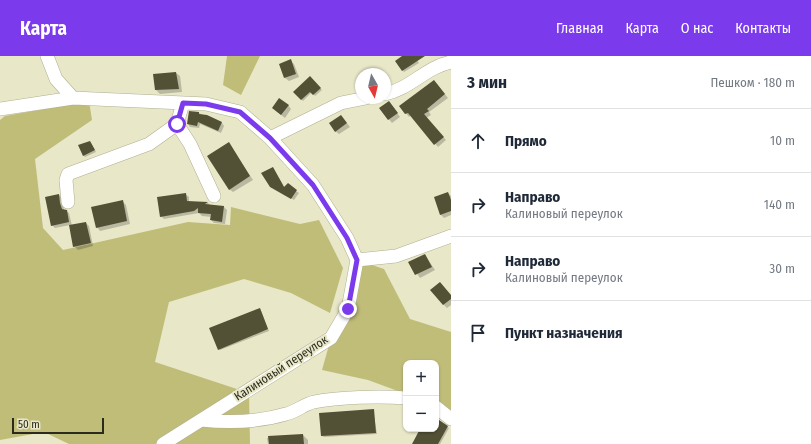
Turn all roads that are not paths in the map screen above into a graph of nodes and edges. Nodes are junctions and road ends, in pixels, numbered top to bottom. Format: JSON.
{"nodes":[{"id":1,"x":47,"y":56,"type":"edge"},
{"id":2,"x":451,"y":62,"type":"edge"},
{"id":3,"x":391,"y":92,"type":"edge"},
{"id":4,"x":73,"y":98,"type":"junction"},
{"id":5,"x":355,"y":100,"type":"edge"},
{"id":6,"x":183,"y":103,"type":"junction"},
{"id":7,"x":0,"y":109,"type":"edge"},
{"id":8,"x":177,"y":124,"type":"junction"},
{"id":9,"x":270,"y":138,"type":"junction"},
{"id":10,"x":214,"y":196,"type":"dead end"},
{"id":11,"x":68,"y":202,"type":"dead end"},
{"id":12,"x":451,"y":236,"type":"edge"},
{"id":13,"x":357,"y":260,"type":"junction"},
{"id":14,"x":403,"y":398,"type":"edge"},
{"id":15,"x":439,"y":409,"type":"edge"},
{"id":16,"x":451,"y":419,"type":"edge"},
{"id":17,"x":201,"y":420,"type":"junction"},
{"id":18,"x":163,"y":444,"type":"edge"}],
"edges":[{"from":1,"to":4,"type":"street"},
{"from":2,"to":3,"type":"street"},
{"from":4,"to":6,"type":"street"},
{"from":4,"to":7,"type":"street"},
{"from":5,"to":9,"type":"street"},
{"from":6,"to":8,"type":"street"},
{"from":6,"to":9,"type":"street"},
{"from":8,"to":10,"type":"street"},
{"from":8,"to":11,"type":"street"},
{"from":9,"to":13,"type":"street"},
{"from":12,"to":13,"type":"street"},
{"from":13,"to":17,"type":"street","name":"Калиновый переулок"},
{"from":14,"to":17,"type":"street"},
{"from":15,"to":16,"type":"street"},
{"from":17,"to":18,"type":"street","name":"Калиновый переулок"}]}
